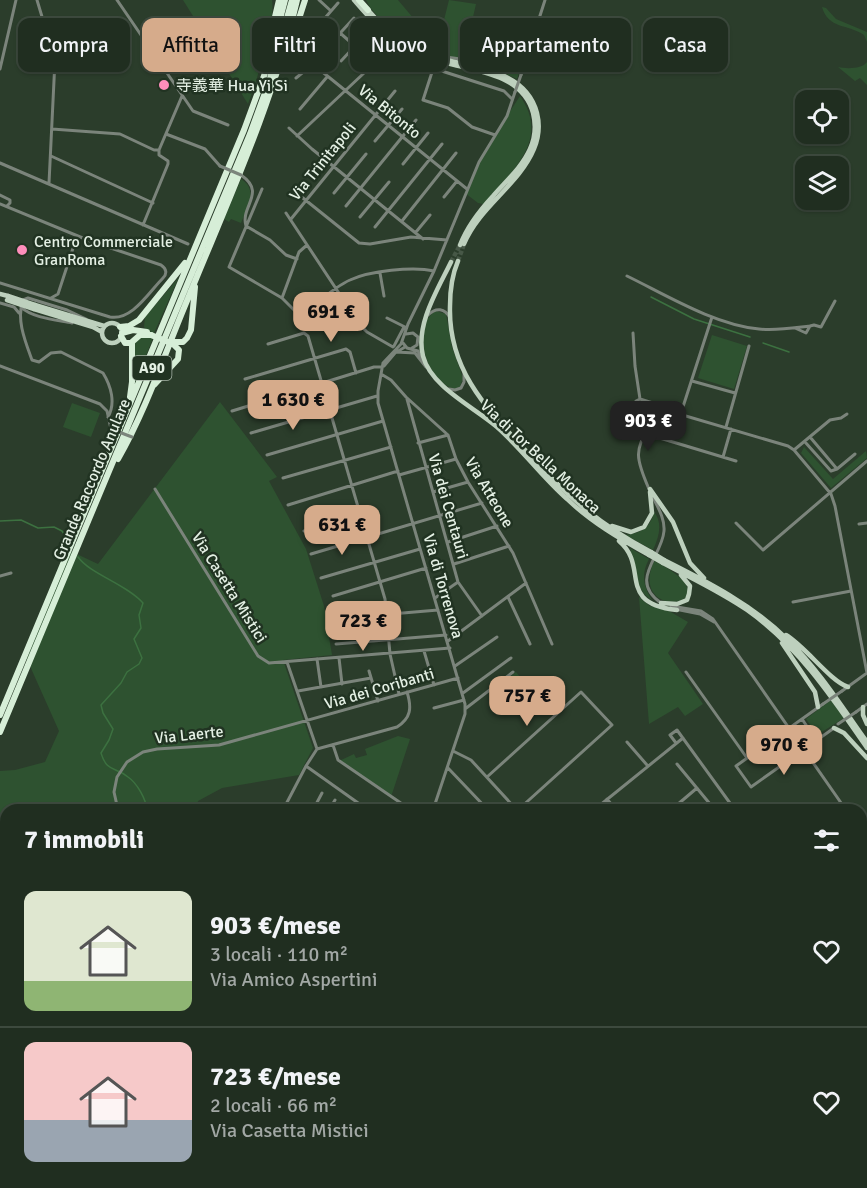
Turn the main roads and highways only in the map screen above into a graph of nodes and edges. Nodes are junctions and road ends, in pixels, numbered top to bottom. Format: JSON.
{"nodes":[{"id":1,"x":276,"y":0,"type":"edge"},
{"id":2,"x":285,"y":0,"type":"edge"},
{"id":3,"x":292,"y":0,"type":"edge"},
{"id":4,"x":297,"y":0,"type":"edge"},
{"id":5,"x":305,"y":0,"type":"edge"},
{"id":6,"x":354,"y":0,"type":"edge"},
{"id":7,"x":361,"y":0,"type":"edge"},
{"id":8,"x":368,"y":10,"type":"joint"},
{"id":9,"x":274,"y":87,"type":"junction"},
{"id":10,"x":259,"y":92,"type":"junction"},
{"id":11,"x":194,"y":250,"type":"junction"},
{"id":12,"x":458,"y":261,"type":"tunnel mouth"},
{"id":13,"x":202,"y":262,"type":"junction"},
{"id":14,"x":451,"y":262,"type":"tunnel mouth"},
{"id":15,"x":0,"y":294,"type":"edge"},
{"id":16,"x":103,"y":329,"type":"junction"},
{"id":17,"x":121,"y":332,"type":"junction"},
{"id":18,"x":151,"y":334,"type":"junction"},
{"id":19,"x":132,"y":343,"type":"junction"},
{"id":20,"x":173,"y":343,"type":"junction"},
{"id":21,"x":149,"y":393,"type":"junction"},
{"id":22,"x":125,"y":416,"type":"junction"},
{"id":23,"x":104,"y":483,"type":"junction"},
{"id":24,"x":592,"y":516,"type":"junction"},
{"id":25,"x":610,"y":533,"type":"junction"},
{"id":26,"x":650,"y":554,"type":"junction"},
{"id":27,"x":664,"y":562,"type":"junction"},
{"id":28,"x":672,"y":568,"type":"junction"},
{"id":29,"x":719,"y":589,"type":"junction"},
{"id":30,"x":661,"y":603,"type":"road end"},
{"id":31,"x":677,"y":610,"type":"road end"},
{"id":32,"x":774,"y":629,"type":"junction"},
{"id":33,"x":848,"y":687,"type":"road end"},
{"id":34,"x":865,"y":705,"type":"edge"},
{"id":35,"x":821,"y":706,"type":"road end"},
{"id":36,"x":0,"y":715,"type":"edge"},
{"id":37,"x":867,"y":724,"type":"edge"},
{"id":38,"x":836,"y":726,"type":"road end"},
{"id":39,"x":0,"y":732,"type":"edge"},
{"id":40,"x":867,"y":742,"type":"edge"},
{"id":41,"x":867,"y":748,"type":"edge"},
{"id":42,"x":867,"y":758,"type":"edge"}],
"edges":[{"from":1,"to":10,"type":"highway"},
{"from":2,"to":10,"type":"highway","name":"Grande Raccordo Anulare","number":"A90"},
{"from":3,"to":23,"type":"highway","name":"Grande Raccordo Anulare","number":"A90"},
{"from":4,"to":9,"type":"highway"},
{"from":5,"to":9,"type":"highway"},
{"from":6,"to":8,"type":"main road"},
{"from":7,"to":8,"type":"highway"},
{"from":9,"to":13,"type":"highway"},
{"from":10,"to":11,"type":"highway","name":"Grande Raccordo Anulare","number":"A90"},
{"from":11,"to":17,"type":"highway"},
{"from":11,"to":22,"type":"highway","name":"Grande Raccordo Anulare","number":"A90"},
{"from":12,"to":24,"type":"main road","name":"Via di Tor Bella Monaca"},
{"from":13,"to":20,"type":"highway"},
{"from":13,"to":21,"type":"highway"},
{"from":14,"to":25,"type":"main road","name":"Via di Tor Bella Monaca"},
{"from":15,"to":16,"type":"main road","bridge":true},
{"from":16,"to":17,"type":"main road"},
{"from":16,"to":17,"type":"main road"},
{"from":17,"to":18,"type":"highway"},
{"from":17,"to":19,"type":"highway"},
{"from":18,"to":19,"type":"highway"},
{"from":18,"to":20,"type":"highway","bridge":true},
{"from":19,"to":22,"type":"highway"},
{"from":20,"to":21,"type":"highway"},
{"from":21,"to":23,"type":"highway"},
{"from":22,"to":36,"type":"highway","name":"Grande Raccordo Anulare","number":"A90"},
{"from":23,"to":39,"type":"highway","name":"Grande Raccordo Anulare","number":"A90"},
{"from":24,"to":26,"type":"main road","name":"Via di Tor Bella Monaca"},
{"from":24,"to":29,"type":"main road"},
{"from":25,"to":26,"type":"main road","name":"Via di Tor Bella Monaca"},
{"from":25,"to":31,"type":"main road"},
{"from":26,"to":27,"type":"main road","bridge":true},
{"from":27,"to":28,"type":"main road"},
{"from":27,"to":29,"type":"main road"},
{"from":28,"to":30,"type":"main road"},
{"from":28,"to":32,"type":"main road"},
{"from":29,"to":32,"type":"main road"},
{"from":32,"to":33,"type":"main road"},
{"from":32,"to":35,"type":"main road"},
{"from":32,"to":40,"type":"main road"},
{"from":32,"to":41,"type":"main road"},
{"from":34,"to":37,"type":"main road"},
{"from":38,"to":42,"type":"main road"}]}
